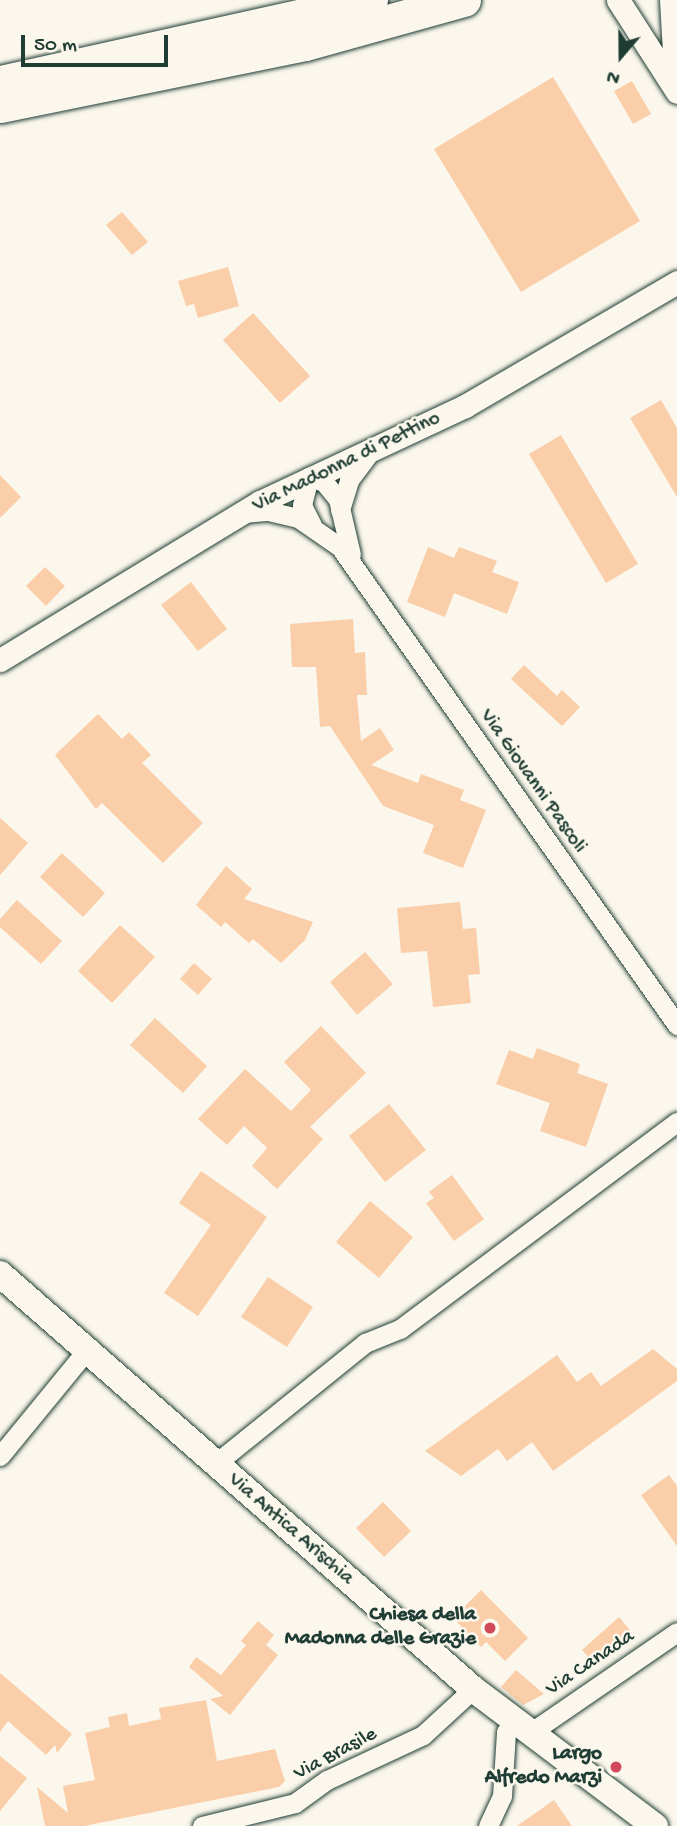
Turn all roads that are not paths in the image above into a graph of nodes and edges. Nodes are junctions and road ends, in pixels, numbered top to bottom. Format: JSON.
{"nodes":[{"id":1,"x":371,"y":0,"type":"edge"},
{"id":2,"x":464,"y":0,"type":"edge"},
{"id":3,"x":618,"y":0,"type":"edge"},
{"id":4,"x":669,"y":0,"type":"edge"},
{"id":5,"x":176,"y":59,"type":"junction"},
{"id":6,"x":675,"y":76,"type":"edge"},
{"id":7,"x":0,"y":82,"type":"edge"},
{"id":8,"x":0,"y":106,"type":"edge"},
{"id":9,"x":672,"y":283,"type":"edge"},
{"id":10,"x":373,"y":448,"type":"junction"},
{"id":11,"x":309,"y":477,"type":"junction"},
{"id":12,"x":340,"y":510,"type":"junction"},
{"id":13,"x":242,"y":513,"type":"junction"},
{"id":14,"x":312,"y":525,"type":"junction"},
{"id":15,"x":354,"y":564,"type":"junction"},
{"id":16,"x":0,"y":660,"type":"edge"},
{"id":17,"x":677,"y":1025,"type":"edge"},
{"id":18,"x":677,"y":1122,"type":"edge"},
{"id":19,"x":0,"y":1274,"type":"edge"},
{"id":20,"x":86,"y":1351,"type":"junction"},
{"id":21,"x":0,"y":1456,"type":"edge"},
{"id":22,"x":215,"y":1464,"type":"junction"},
{"id":23,"x":677,"y":1632,"type":"edge"},
{"id":24,"x":473,"y":1689,"type":"junction"},
{"id":25,"x":522,"y":1727,"type":"junction"},
{"id":26,"x":202,"y":1826,"type":"edge"},
{"id":27,"x":488,"y":1826,"type":"edge"},
{"id":28,"x":655,"y":1826,"type":"edge"}],
"edges":[{"from":1,"to":5,"type":"highway"},
{"from":2,"to":5,"type":"highway"},
{"from":3,"to":6,"type":"street"},
{"from":4,"to":6,"type":"street"},
{"from":5,"to":7,"type":"highway"},
{"from":5,"to":8,"type":"highway"},
{"from":9,"to":10,"type":"street","name":"Via Madonna di Pettino"},
{"from":10,"to":11,"type":"street","name":"Via Madonna di Pettino"},
{"from":10,"to":12,"type":"street"},
{"from":11,"to":12,"type":"street","name":"Via Giovanni Pascoli"},
{"from":11,"to":13,"type":"street","name":"Via Madonna di Pettino"},
{"from":11,"to":14,"type":"street"},
{"from":12,"to":15,"type":"street","name":"Via Giovanni Pascoli"},
{"from":13,"to":14,"type":"street","name":"Via Giovanni Pascoli"},
{"from":13,"to":16,"type":"street","name":"Via Madonna di Pettino"},
{"from":14,"to":15,"type":"street","name":"Via Giovanni Pascoli"},
{"from":15,"to":17,"type":"street","name":"Via Giovanni Pascoli"},
{"from":18,"to":22,"type":"street"},
{"from":19,"to":20,"type":"main road","name":"Via Antica Arischia"},
{"from":20,"to":21,"type":"street"},
{"from":20,"to":22,"type":"main road","name":"Via Antica Arischia"},
{"from":22,"to":24,"type":"main road","name":"Via Antica Arischia"},
{"from":23,"to":25,"type":"street","name":"Via Canada"},
{"from":24,"to":25,"type":"main road","name":"Via Antica Arischia"},
{"from":24,"to":26,"type":"street","name":"Via Brasile"},
{"from":25,"to":27,"type":"street"},
{"from":25,"to":28,"type":"main road","name":"Via Antica Arischia"}]}
